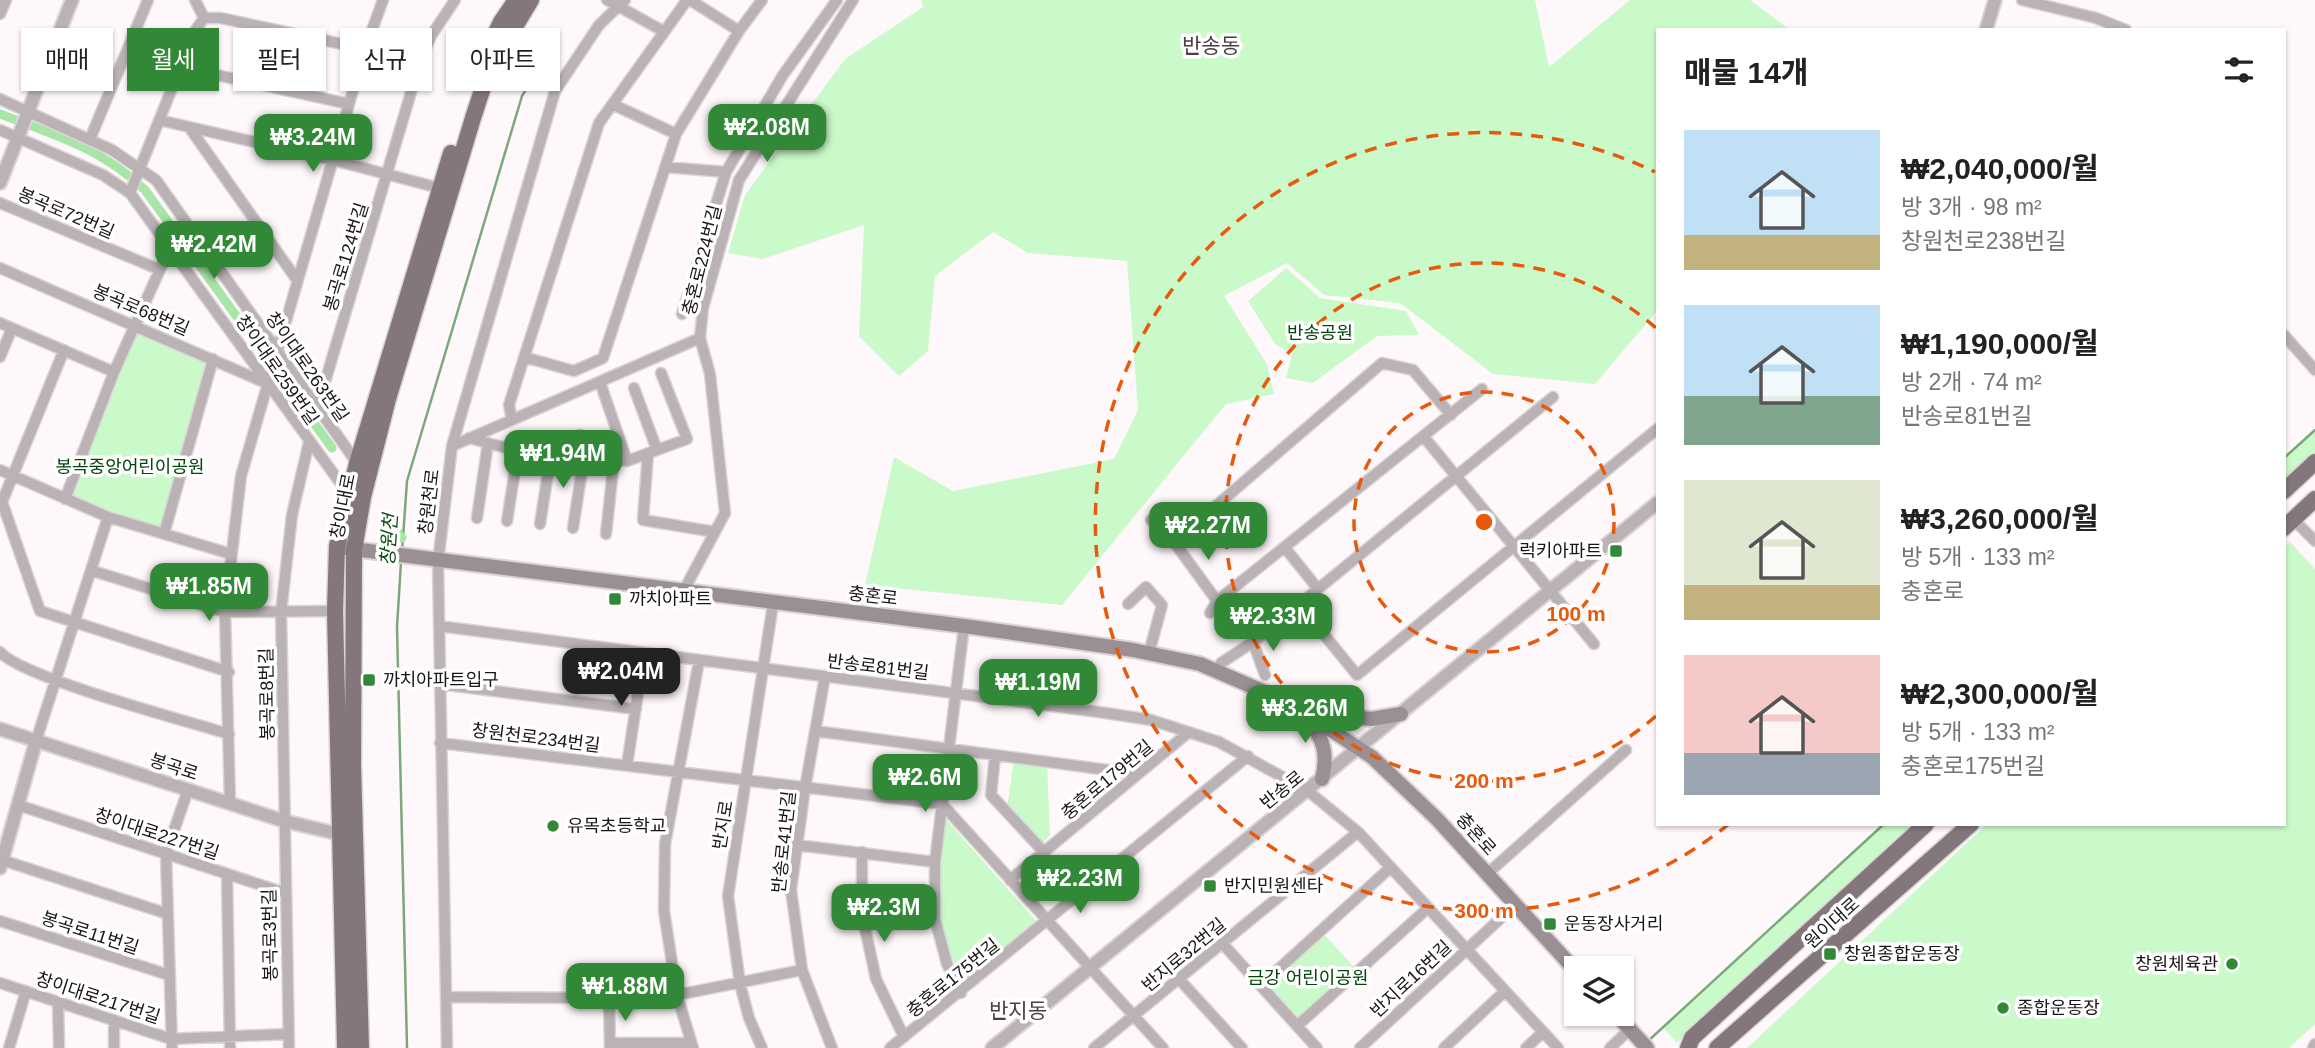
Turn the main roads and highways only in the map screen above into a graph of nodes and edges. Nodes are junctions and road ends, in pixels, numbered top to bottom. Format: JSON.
{"nodes":[{"id":1,"x":516,"y":0,"type":"edge"},
{"id":2,"x":531,"y":0,"type":"edge"},
{"id":3,"x":2315,"y":462,"type":"edge"},
{"id":4,"x":2286,"y":489,"type":"edge"},
{"id":5,"x":2315,"y":499,"type":"edge"},
{"id":6,"x":2288,"y":524,"type":"edge"},
{"id":7,"x":337,"y":546,"type":"junction"},
{"id":8,"x":361,"y":551,"type":"junction"},
{"id":9,"x":1300,"y":710,"type":"junction"},
{"id":10,"x":1401,"y":714,"type":"road end"},
{"id":11,"x":1322,"y":779,"type":"road end"},
{"id":12,"x":1924,"y":826,"type":"edge"},
{"id":13,"x":1969,"y":826,"type":"edge"},
{"id":14,"x":347,"y":835,"type":"junction"},
{"id":15,"x":1564,"y":958,"type":"edge"},
{"id":16,"x":1627,"y":1026,"type":"edge"},
{"id":17,"x":345,"y":1048,"type":"edge"},
{"id":18,"x":361,"y":1048,"type":"edge"},
{"id":19,"x":1647,"y":1048,"type":"edge"},
{"id":20,"x":1688,"y":1048,"type":"edge"},
{"id":21,"x":1717,"y":1048,"type":"edge"}],
"edges":[{"from":1,"to":7,"type":"main road","name":"창이대로"},
{"from":2,"to":8,"type":"main road","name":"창이대로"},
{"from":3,"to":4,"type":"main road"},
{"from":5,"to":6,"type":"main road"},
{"from":7,"to":8,"type":"main road"},
{"from":7,"to":14,"type":"main road","name":"창이대로"},
{"from":8,"to":9,"type":"main road","name":"충혼로"},
{"from":8,"to":14,"type":"main road","name":"창이대로"},
{"from":9,"to":10,"type":"main road","name":"충혼로"},
{"from":9,"to":11,"type":"main road","name":"충혼로"},
{"from":9,"to":15,"type":"main road","name":"충혼로"},
{"from":12,"to":20,"type":"main road","name":"원이대로"},
{"from":13,"to":21,"type":"main road","name":"원이대로"},
{"from":14,"to":17,"type":"main road","name":"창이대로"},
{"from":14,"to":18,"type":"main road","name":"창이대로"},
{"from":16,"to":19,"type":"main road"}]}
